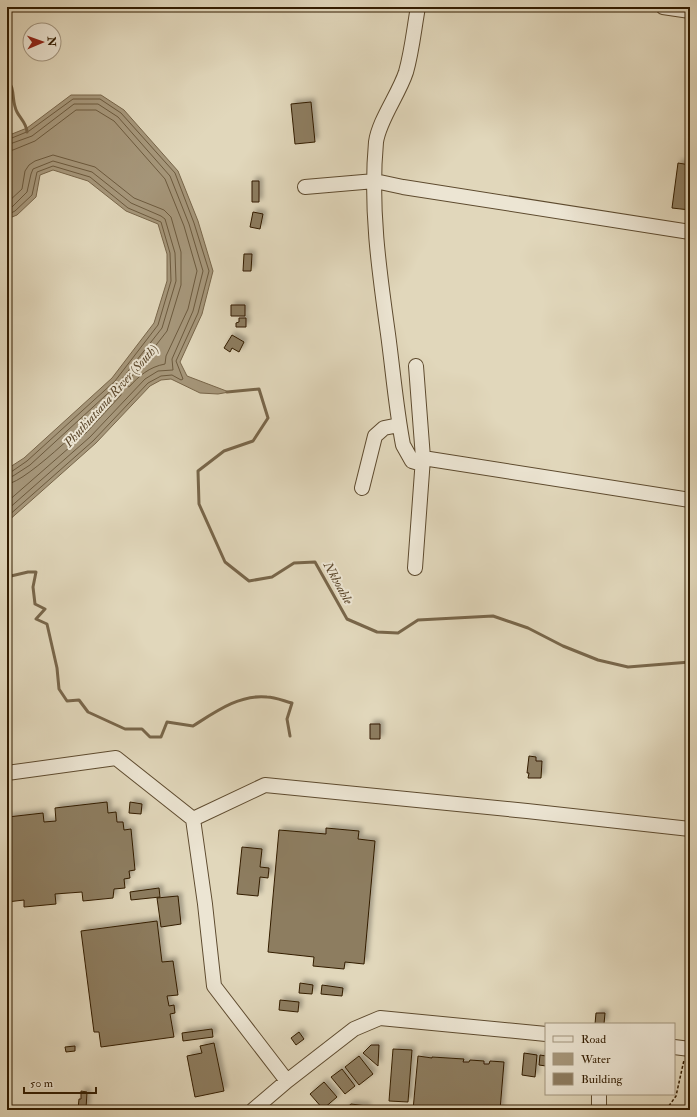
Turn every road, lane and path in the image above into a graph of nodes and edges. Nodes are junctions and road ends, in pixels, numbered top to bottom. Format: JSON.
{"nodes":[{"id":1,"x":418,"y":7,"type":"edge"},
{"id":2,"x":663,"y":7,"type":"edge"},
{"id":3,"x":690,"y":11,"type":"edge"},
{"id":4,"x":375,"y":182,"type":"junction"},
{"id":5,"x":305,"y":187,"type":"dead end"},
{"id":6,"x":690,"y":232,"type":"edge"},
{"id":7,"x":416,"y":366,"type":"dead end"},
{"id":8,"x":399,"y":424,"type":"junction"},
{"id":9,"x":423,"y":461,"type":"junction"},
{"id":10,"x":362,"y":488,"type":"dead end"},
{"id":11,"x":690,"y":500,"type":"edge"},
{"id":12,"x":415,"y":568,"type":"dead end"},
{"id":13,"x":7,"y":773,"type":"edge"},
{"id":14,"x":193,"y":819,"type":"junction"},
{"id":15,"x":690,"y":829,"type":"edge"},
{"id":16,"x":545,"y":1034,"type":"edge"},
{"id":17,"x":683,"y":1048,"type":"edge"},
{"id":18,"x":287,"y":1080,"type":"junction"},
{"id":19,"x":599,"y":1095,"type":"edge"},
{"id":20,"x":253,"y":1110,"type":"edge"},
{"id":21,"x":598,"y":1110,"type":"edge"},
{"id":22,"x":666,"y":1110,"type":"edge"}],
"edges":[{"from":1,"to":4,"type":"street"},
{"from":2,"to":3,"type":"street"},
{"from":4,"to":5,"type":"street"},
{"from":4,"to":6,"type":"street"},
{"from":4,"to":8,"type":"street"},
{"from":7,"to":9,"type":"street"},
{"from":8,"to":9,"type":"street"},
{"from":8,"to":10,"type":"street"},
{"from":9,"to":11,"type":"street"},
{"from":9,"to":12,"type":"street"},
{"from":13,"to":14,"type":"street"},
{"from":14,"to":15,"type":"street"},
{"from":14,"to":18,"type":"street"},
{"from":16,"to":18,"type":"street"},
{"from":17,"to":22,"type":"path"},
{"from":18,"to":20,"type":"street"},
{"from":19,"to":21,"type":"street"}]}
